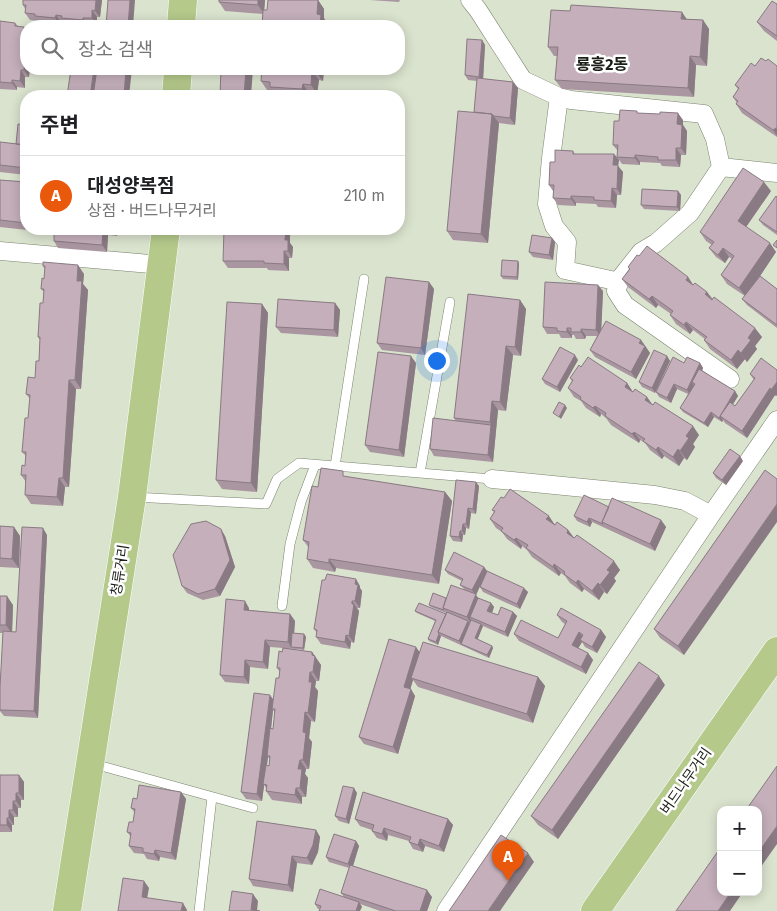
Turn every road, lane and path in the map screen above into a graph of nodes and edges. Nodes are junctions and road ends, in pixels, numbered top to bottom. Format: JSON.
{"nodes":[{"id":1,"x":182,"y":0,"type":"edge"},
{"id":2,"x":470,"y":0,"type":"edge"},
{"id":3,"x":181,"y":20,"type":"edge"},
{"id":4,"x":178,"y":75,"type":"edge"},
{"id":5,"x":176,"y":90,"type":"edge"},
{"id":6,"x":559,"y":97,"type":"junction"},
{"id":7,"x":721,"y":167,"type":"junction"},
{"id":8,"x":777,"y":173,"type":"edge"},
{"id":9,"x":165,"y":235,"type":"edge"},
{"id":10,"x":0,"y":251,"type":"edge"},
{"id":11,"x":162,"y":265,"type":"junction"},
{"id":12,"x":364,"y":279,"type":"dead end"},
{"id":13,"x":620,"y":282,"type":"junction"},
{"id":14,"x":450,"y":302,"type":"dead end"},
{"id":15,"x":730,"y":379,"type":"dead end"},
{"id":16,"x":777,"y":420,"type":"edge"},
{"id":17,"x":316,"y":465,"type":"junction"},
{"id":18,"x":335,"y":466,"type":"junction"},
{"id":19,"x":420,"y":473,"type":"junction"},
{"id":20,"x":492,"y":479,"type":"joint"},
{"id":21,"x":132,"y":497,"type":"junction"},
{"id":22,"x":711,"y":515,"type":"junction"},
{"id":23,"x":282,"y":606,"type":"dead end"},
{"id":24,"x":777,"y":651,"type":"edge"},
{"id":25,"x":91,"y":763,"type":"junction"},
{"id":26,"x":212,"y":797,"type":"junction"},
{"id":27,"x":253,"y":808,"type":"dead end"},
{"id":28,"x":67,"y":911,"type":"edge"},
{"id":29,"x":199,"y":911,"type":"edge"},
{"id":30,"x":446,"y":911,"type":"edge"},
{"id":31,"x":595,"y":911,"type":"edge"}],
"edges":[{"from":1,"to":3,"type":"main road"},
{"from":2,"to":6,"type":"street"},
{"from":4,"to":5,"type":"main road"},
{"from":6,"to":7,"type":"street"},
{"from":6,"to":13,"type":"street"},
{"from":7,"to":8,"type":"street"},
{"from":7,"to":13,"type":"street"},
{"from":9,"to":11,"type":"main road","name":"청류거리"},
{"from":10,"to":11,"type":"street"},
{"from":11,"to":21,"type":"main road","name":"청류거리"},
{"from":12,"to":18,"type":"lane"},
{"from":13,"to":15,"type":"street"},
{"from":14,"to":19,"type":"lane"},
{"from":16,"to":22,"type":"street"},
{"from":17,"to":18,"type":"lane"},
{"from":17,"to":21,"type":"lane"},
{"from":17,"to":23,"type":"lane"},
{"from":18,"to":19,"type":"lane"},
{"from":19,"to":20,"type":"lane"},
{"from":20,"to":22,"type":"street"},
{"from":21,"to":25,"type":"main road","name":"청류거리"},
{"from":22,"to":30,"type":"street"},
{"from":24,"to":31,"type":"main road","name":"버드나무거리"},
{"from":25,"to":26,"type":"lane"},
{"from":25,"to":28,"type":"main road","name":"청류거리"},
{"from":26,"to":27,"type":"lane"},
{"from":26,"to":29,"type":"lane"}]}
